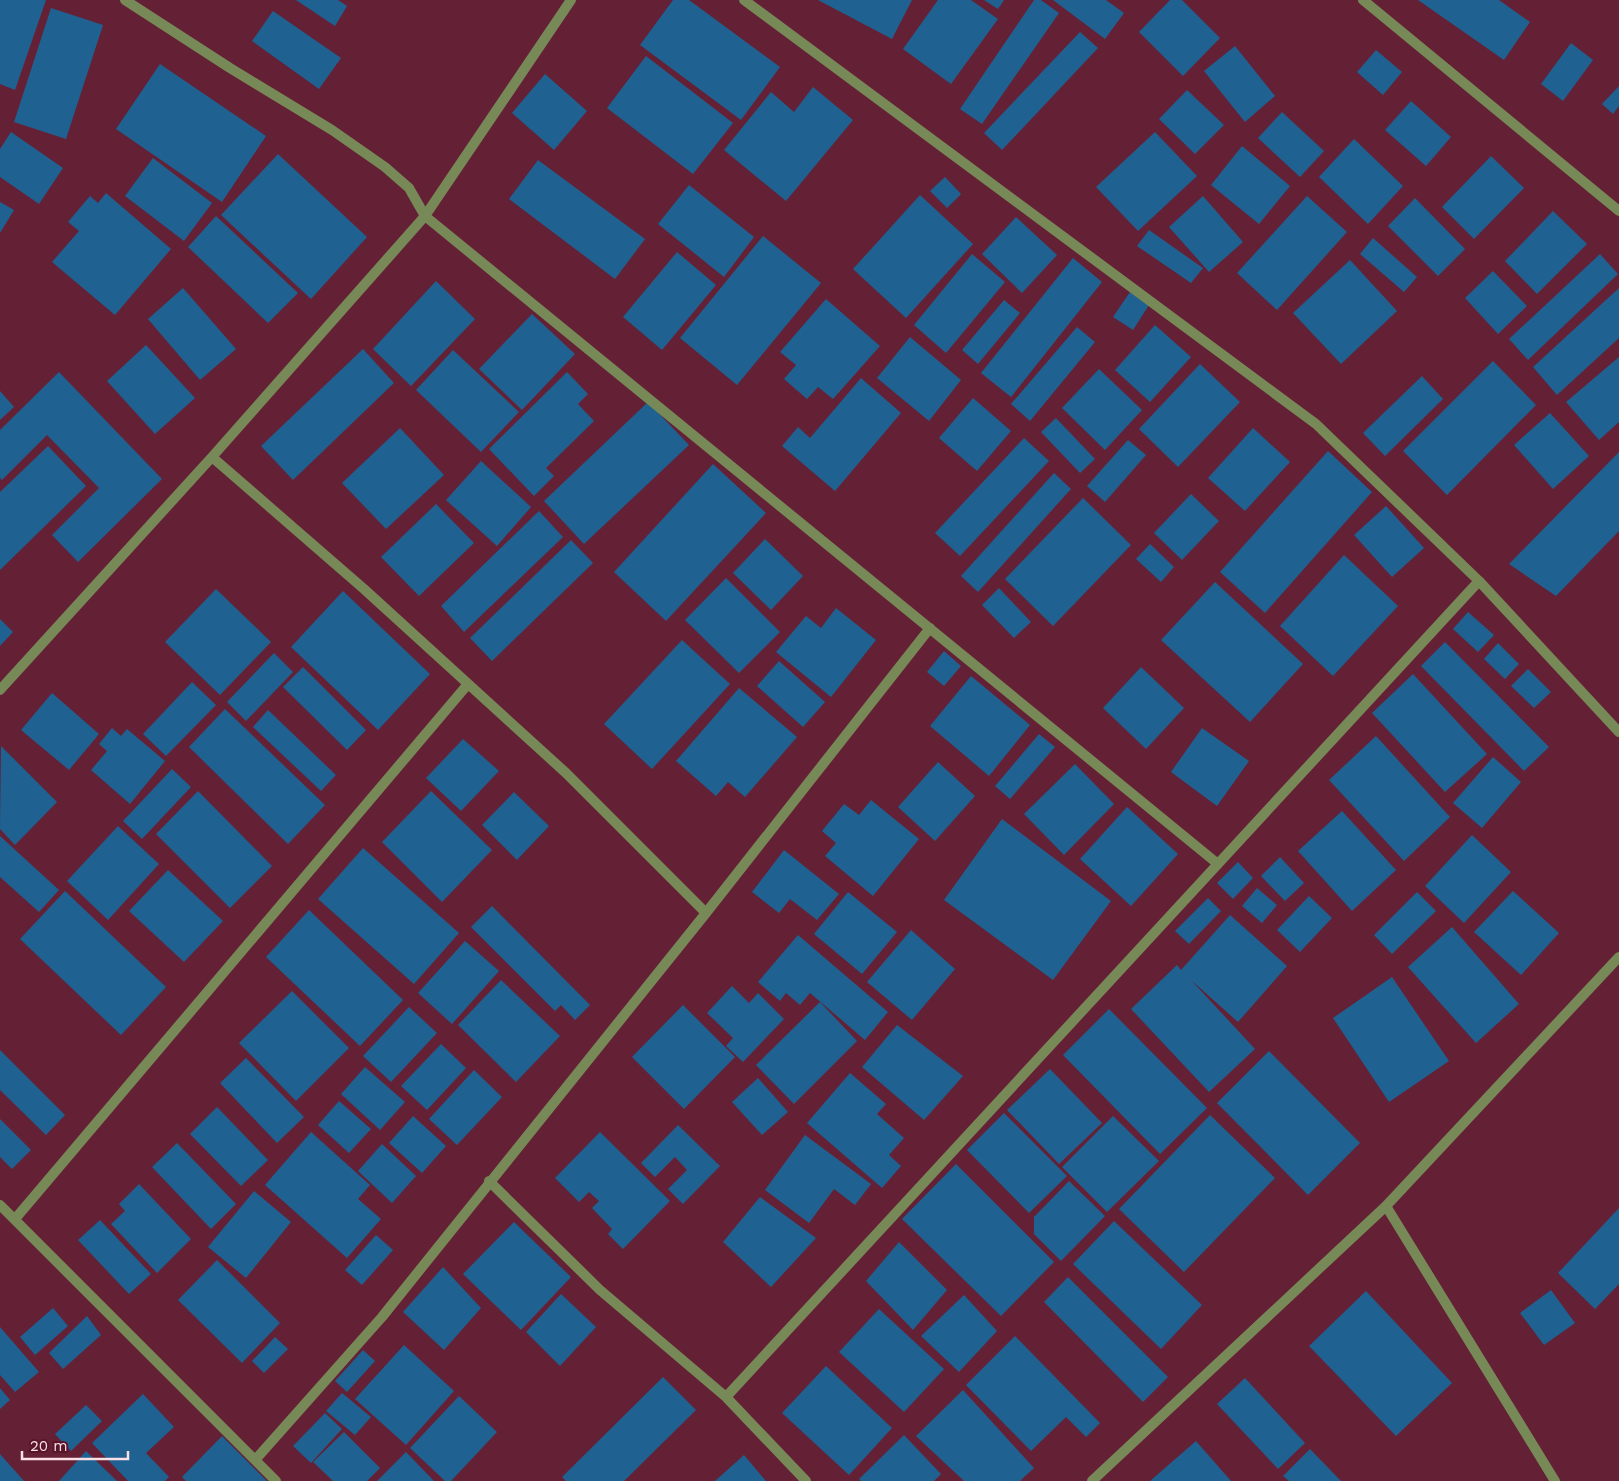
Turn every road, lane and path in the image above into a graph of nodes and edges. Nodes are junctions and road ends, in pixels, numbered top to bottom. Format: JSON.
{"nodes":[{"id":1,"x":125,"y":0,"type":"edge"},
{"id":2,"x":571,"y":0,"type":"edge"},
{"id":3,"x":744,"y":0,"type":"edge"},
{"id":4,"x":1363,"y":0,"type":"edge"},
{"id":5,"x":1619,"y":211,"type":"edge"},
{"id":6,"x":425,"y":216,"type":"junction"},
{"id":7,"x":212,"y":457,"type":"junction"},
{"id":8,"x":1479,"y":582,"type":"junction"},
{"id":9,"x":930,"y":628,"type":"junction"},
{"id":10,"x":468,"y":684,"type":"junction"},
{"id":11,"x":0,"y":690,"type":"edge"},
{"id":12,"x":1619,"y":732,"type":"edge"},
{"id":13,"x":1218,"y":864,"type":"junction"},
{"id":14,"x":706,"y":913,"type":"junction"},
{"id":15,"x":1619,"y":957,"type":"edge"},
{"id":16,"x":489,"y":1181,"type":"junction"},
{"id":17,"x":0,"y":1205,"type":"edge"},
{"id":18,"x":1386,"y":1206,"type":"junction"},
{"id":19,"x":14,"y":1219,"type":"junction"},
{"id":20,"x":726,"y":1397,"type":"junction"},
{"id":21,"x":256,"y":1459,"type":"junction"},
{"id":22,"x":276,"y":1481,"type":"edge"},
{"id":23,"x":806,"y":1481,"type":"edge"},
{"id":24,"x":1092,"y":1481,"type":"edge"},
{"id":25,"x":1555,"y":1481,"type":"edge"}],
"edges":[{"from":1,"to":6,"type":"street"},
{"from":2,"to":6,"type":"street"},
{"from":3,"to":8,"type":"street"},
{"from":4,"to":5,"type":"street"},
{"from":6,"to":7,"type":"street"},
{"from":6,"to":9,"type":"street"},
{"from":7,"to":10,"type":"street"},
{"from":7,"to":11,"type":"street"},
{"from":8,"to":12,"type":"street"},
{"from":8,"to":13,"type":"street"},
{"from":9,"to":13,"type":"street"},
{"from":9,"to":14,"type":"street"},
{"from":10,"to":14,"type":"street"},
{"from":10,"to":19,"type":"street"},
{"from":13,"to":20,"type":"street"},
{"from":14,"to":16,"type":"street"},
{"from":15,"to":18,"type":"street"},
{"from":16,"to":20,"type":"street"},
{"from":16,"to":21,"type":"street"},
{"from":17,"to":19,"type":"street"},
{"from":18,"to":24,"type":"street"},
{"from":18,"to":25,"type":"street"},
{"from":19,"to":21,"type":"street"},
{"from":20,"to":23,"type":"street"},
{"from":21,"to":22,"type":"street"}]}
